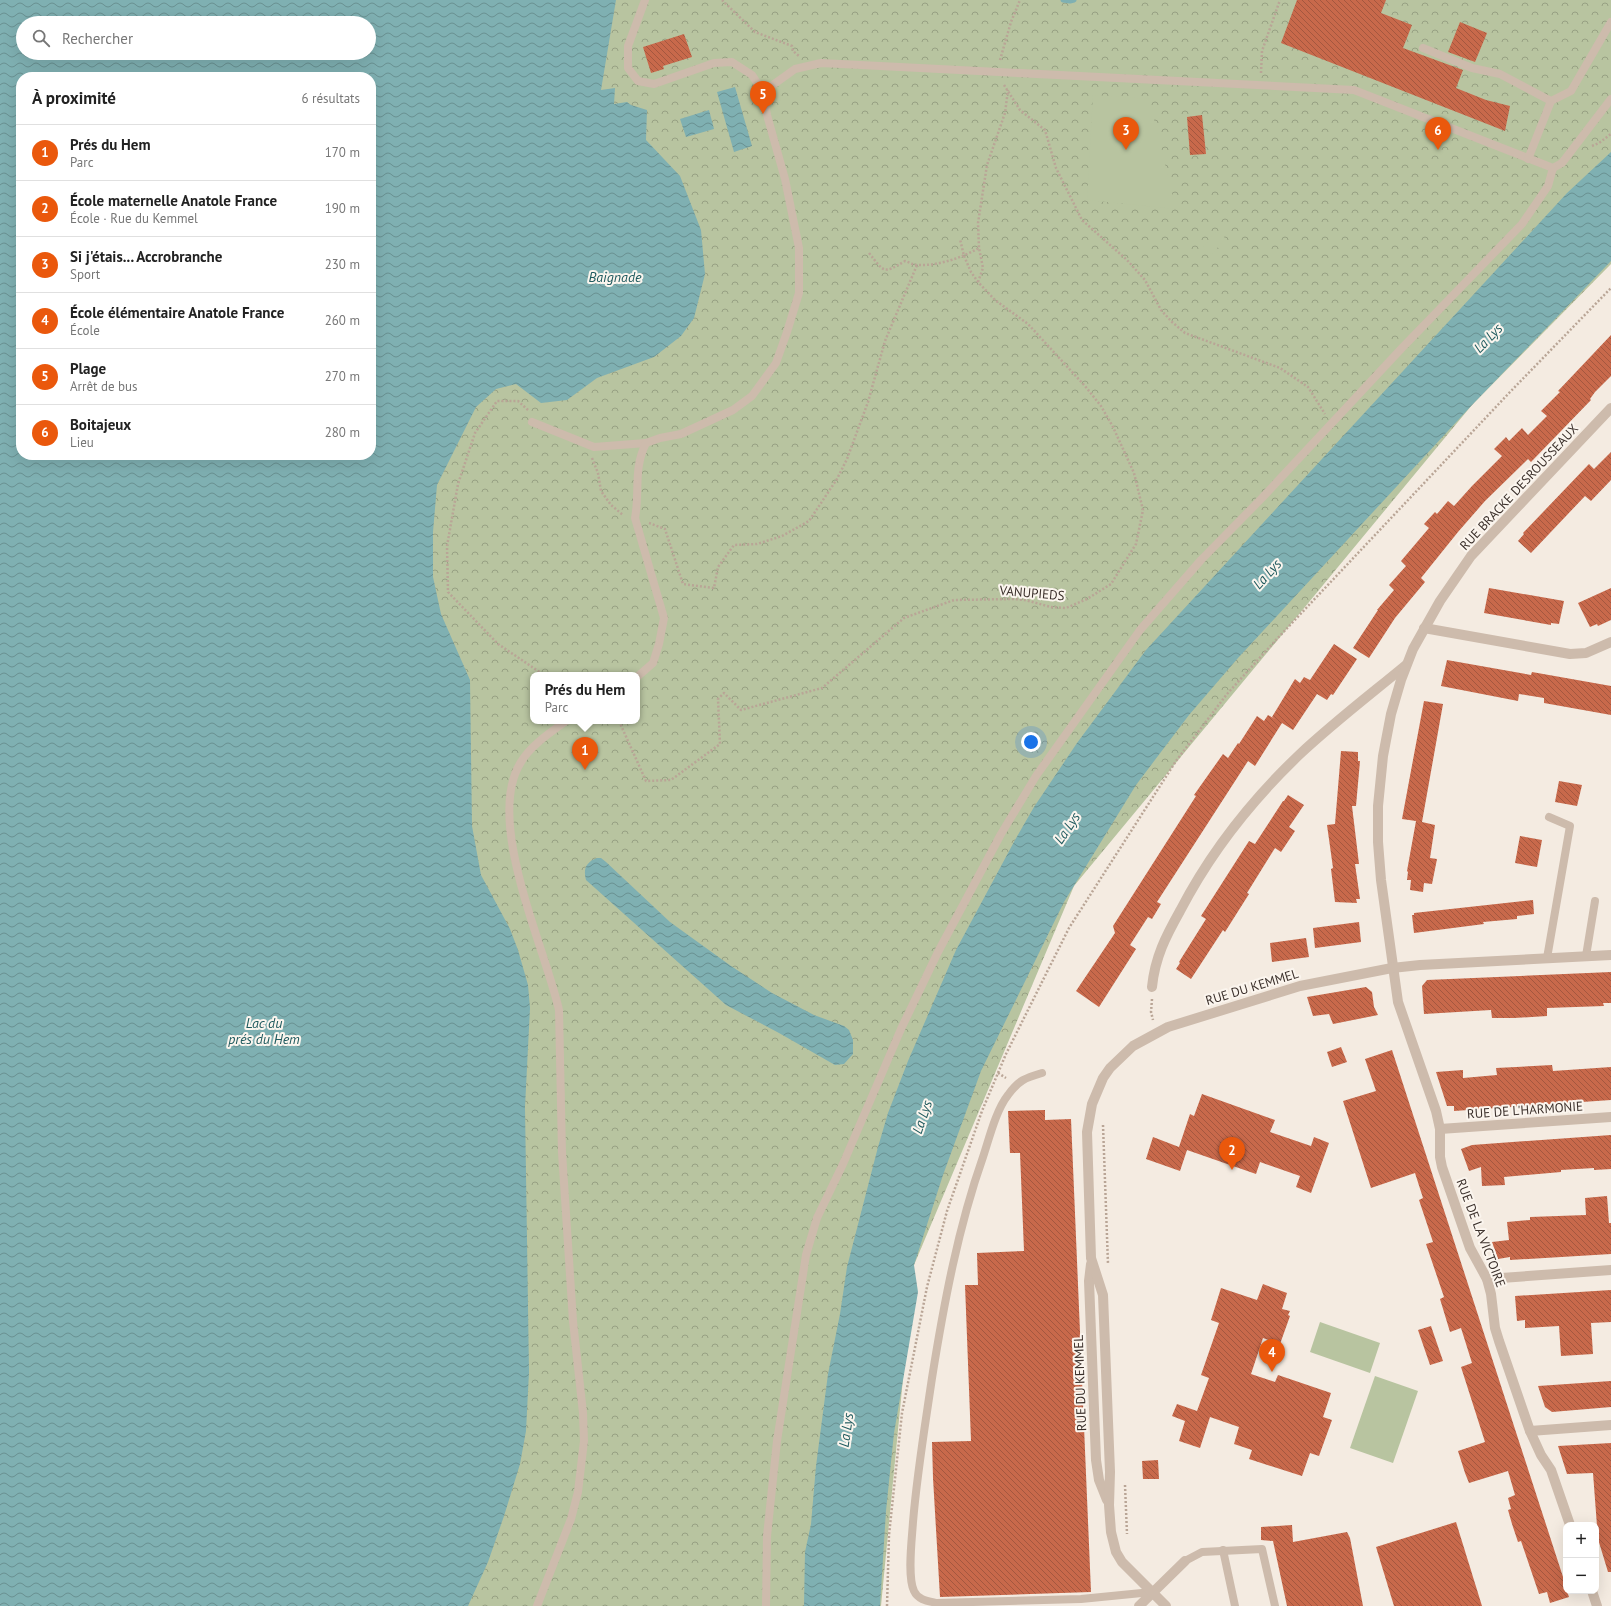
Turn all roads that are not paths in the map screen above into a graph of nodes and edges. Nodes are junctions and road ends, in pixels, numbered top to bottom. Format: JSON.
{"nodes":[{"id":1,"x":645,"y":0,"type":"edge"},
{"id":2,"x":1611,"y":22,"type":"edge"},
{"id":3,"x":1423,"y":48,"type":"dead end"},
{"id":4,"x":763,"y":92,"type":"junction"},
{"id":5,"x":1611,"y":99,"type":"edge"},
{"id":6,"x":1551,"y":101,"type":"junction"},
{"id":7,"x":1528,"y":159,"type":"junction"},
{"id":8,"x":1553,"y":168,"type":"junction"},
{"id":9,"x":1611,"y":408,"type":"edge"},
{"id":10,"x":532,"y":422,"type":"dead end"},
{"id":11,"x":646,"y":444,"type":"junction"},
{"id":12,"x":1424,"y":628,"type":"junction"},
{"id":13,"x":1611,"y":642,"type":"edge"},
{"id":14,"x":1406,"y":665,"type":"junction"},
{"id":15,"x":640,"y":674,"type":"edge"},
{"id":16,"x":562,"y":724,"type":"edge"},
{"id":17,"x":1549,"y":817,"type":"dead end"},
{"id":18,"x":1595,"y":901,"type":"dead end"},
{"id":19,"x":1611,"y":955,"type":"edge"},
{"id":20,"x":1586,"y":956,"type":"junction"},
{"id":21,"x":1547,"y":958,"type":"junction"},
{"id":22,"x":1392,"y":968,"type":"junction"},
{"id":23,"x":1152,"y":987,"type":"road end"},
{"id":24,"x":1042,"y":1073,"type":"dead end"},
{"id":25,"x":1611,"y":1117,"type":"edge"},
{"id":26,"x":1440,"y":1129,"type":"junction"},
{"id":27,"x":1611,"y":1270,"type":"edge"},
{"id":28,"x":1487,"y":1279,"type":"junction"},
{"id":29,"x":1611,"y":1425,"type":"edge"},
{"id":30,"x":1530,"y":1431,"type":"junction"},
{"id":31,"x":1569,"y":1522,"type":"edge"},
{"id":32,"x":1223,"y":1550,"type":"junction"},
{"id":33,"x":1185,"y":1561,"type":"joint"},
{"id":34,"x":1152,"y":1592,"type":"junction"},
{"id":35,"x":1593,"y":1594,"type":"edge"},
{"id":36,"x":537,"y":1606,"type":"edge"},
{"id":37,"x":766,"y":1606,"type":"edge"},
{"id":38,"x":1139,"y":1606,"type":"edge"},
{"id":39,"x":1166,"y":1606,"type":"edge"},
{"id":40,"x":1235,"y":1606,"type":"edge"},
{"id":41,"x":1275,"y":1606,"type":"edge"},
{"id":42,"x":1597,"y":1606,"type":"edge"}],
"edges":[{"from":1,"to":4,"type":"lane"},
{"from":2,"to":6,"type":"lane"},
{"from":3,"to":6,"type":"lane"},
{"from":4,"to":7,"type":"lane"},
{"from":4,"to":11,"type":"lane"},
{"from":5,"to":8,"type":"lane"},
{"from":6,"to":7,"type":"lane"},
{"from":7,"to":8,"type":"lane"},
{"from":8,"to":37,"type":"lane"},
{"from":9,"to":12,"type":"street","name":"RUE BRACKE DESROUSSEAUX"},
{"from":10,"to":11,"type":"lane"},
{"from":11,"to":15,"type":"lane"},
{"from":12,"to":13,"type":"street"},
{"from":12,"to":14,"type":"street","name":"RUE BRACKE DESROUSSEAUX"},
{"from":14,"to":22,"type":"street","name":"RUE BRACKE DESROUSSEAUX"},
{"from":14,"to":23,"type":"street","name":"RUE BRACKE DESROUSSEAUX"},
{"from":16,"to":36,"type":"lane"},
{"from":17,"to":21,"type":"lane"},
{"from":18,"to":20,"type":"lane"},
{"from":19,"to":20,"type":"street","name":"RUE DU KEMMEL"},
{"from":20,"to":21,"type":"street","name":"RUE DU KEMMEL"},
{"from":21,"to":22,"type":"street","name":"RUE DU KEMMEL"},
{"from":22,"to":26,"type":"street","name":"RUE DE LA VICTOIRE"},
{"from":22,"to":34,"type":"street","name":"RUE DU KEMMEL"},
{"from":24,"to":34,"type":"lane"},
{"from":25,"to":26,"type":"street","name":"RUE DE L'HARMONIE"},
{"from":26,"to":28,"type":"street","name":"RUE DE LA VICTOIRE"},
{"from":27,"to":28,"type":"street"},
{"from":28,"to":30,"type":"street","name":"RUE DE LA VICTOIRE"},
{"from":29,"to":30,"type":"street"},
{"from":30,"to":31,"type":"street","name":"RUE DE LA VICTOIRE"},
{"from":32,"to":33,"type":"lane"},
{"from":32,"to":40,"type":"lane"},
{"from":32,"to":41,"type":"lane"},
{"from":33,"to":34,"type":"street"},
{"from":34,"to":38,"type":"street"},
{"from":34,"to":39,"type":"street","name":"RUE DU KEMMEL"},
{"from":35,"to":42,"type":"street"}]}
